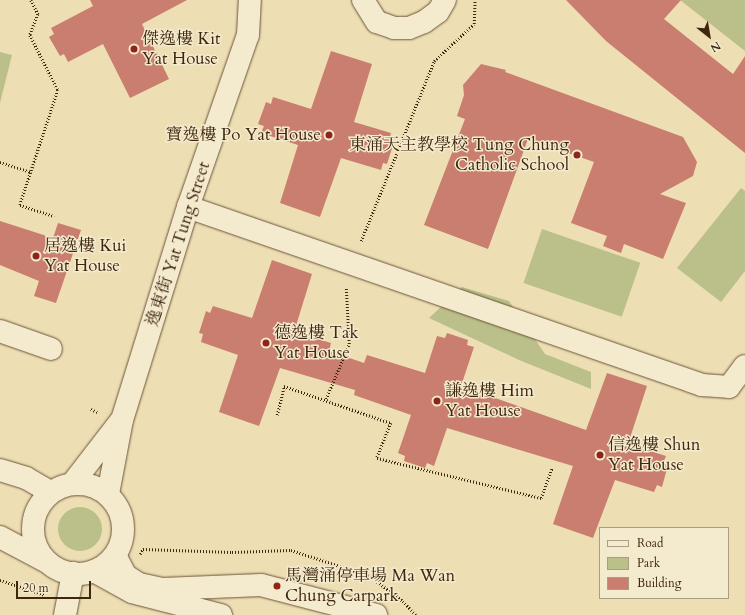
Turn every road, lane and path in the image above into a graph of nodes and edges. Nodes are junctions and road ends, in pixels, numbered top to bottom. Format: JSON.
{"nodes":[{"id":1,"x":31,"y":0,"type":"edge"},
{"id":2,"x":363,"y":0,"type":"edge"},
{"id":3,"x":445,"y":0,"type":"edge"},
{"id":4,"x":475,"y":0,"type":"edge"},
{"id":5,"x":253,"y":1,"type":"edge"},
{"id":6,"x":0,"y":162,"type":"edge"},
{"id":7,"x":31,"y":172,"type":"junction"},
{"id":8,"x":188,"y":207,"type":"junction"},
{"id":9,"x":54,"y":216,"type":"dead end"},
{"id":10,"x":351,"y":265,"type":"junction"},
{"id":11,"x":0,"y":331,"type":"edge"},
{"id":12,"x":51,"y":348,"type":"dead end"},
{"id":13,"x":745,"y":366,"type":"edge"},
{"id":14,"x":326,"y":399,"type":"junction"},
{"id":15,"x":277,"y":415,"type":"dead end"},
{"id":16,"x":122,"y":420,"type":"junction"},
{"id":17,"x":552,"y":468,"type":"dead end"},
{"id":18,"x":0,"y":470,"type":"edge"},
{"id":19,"x":72,"y":484,"type":"junction"},
{"id":20,"x":50,"y":492,"type":"junction"},
{"id":21,"x":108,"y":494,"type":"junction"},
{"id":22,"x":0,"y":537,"type":"edge"},
{"id":23,"x":143,"y":549,"type":"dead end"},
{"id":24,"x":115,"y":555,"type":"junction"},
{"id":25,"x":47,"y":562,"type":"junction"},
{"id":26,"x":84,"y":572,"type":"junction"},
{"id":27,"x":65,"y":615,"type":"edge"},
{"id":28,"x":221,"y":615,"type":"edge"},
{"id":29,"x":376,"y":615,"type":"edge"},
{"id":30,"x":416,"y":615,"type":"edge"}],
"edges":[{"from":1,"to":7,"type":"path"},
{"from":2,"to":3,"type":"street"},
{"from":4,"to":10,"type":"path"},
{"from":5,"to":8,"type":"street","name":"逸東街 Yat Tung Street"},
{"from":6,"to":7,"type":"path"},
{"from":7,"to":9,"type":"path"},
{"from":8,"to":10,"type":"street"},
{"from":8,"to":16,"type":"street","name":"逸東街 Yat Tung Street"},
{"from":10,"to":13,"type":"street"},
{"from":10,"to":14,"type":"path"},
{"from":11,"to":12,"type":"street"},
{"from":14,"to":15,"type":"path"},
{"from":14,"to":17,"type":"path"},
{"from":16,"to":19,"type":"street","name":"逸東街 Yat Tung Street"},
{"from":16,"to":21,"type":"street","name":"逸東街 Yat Tung Street"},
{"from":18,"to":20,"type":"street"},
{"from":19,"to":20,"type":"street"},
{"from":19,"to":21,"type":"street"},
{"from":20,"to":25,"type":"street"},
{"from":21,"to":24,"type":"street"},
{"from":22,"to":25,"type":"street"},
{"from":23,"to":30,"type":"path"},
{"from":24,"to":26,"type":"street"},
{"from":24,"to":29,"type":"street"},
{"from":25,"to":26,"type":"street"},
{"from":26,"to":27,"type":"street"},
{"from":26,"to":28,"type":"street"}]}
